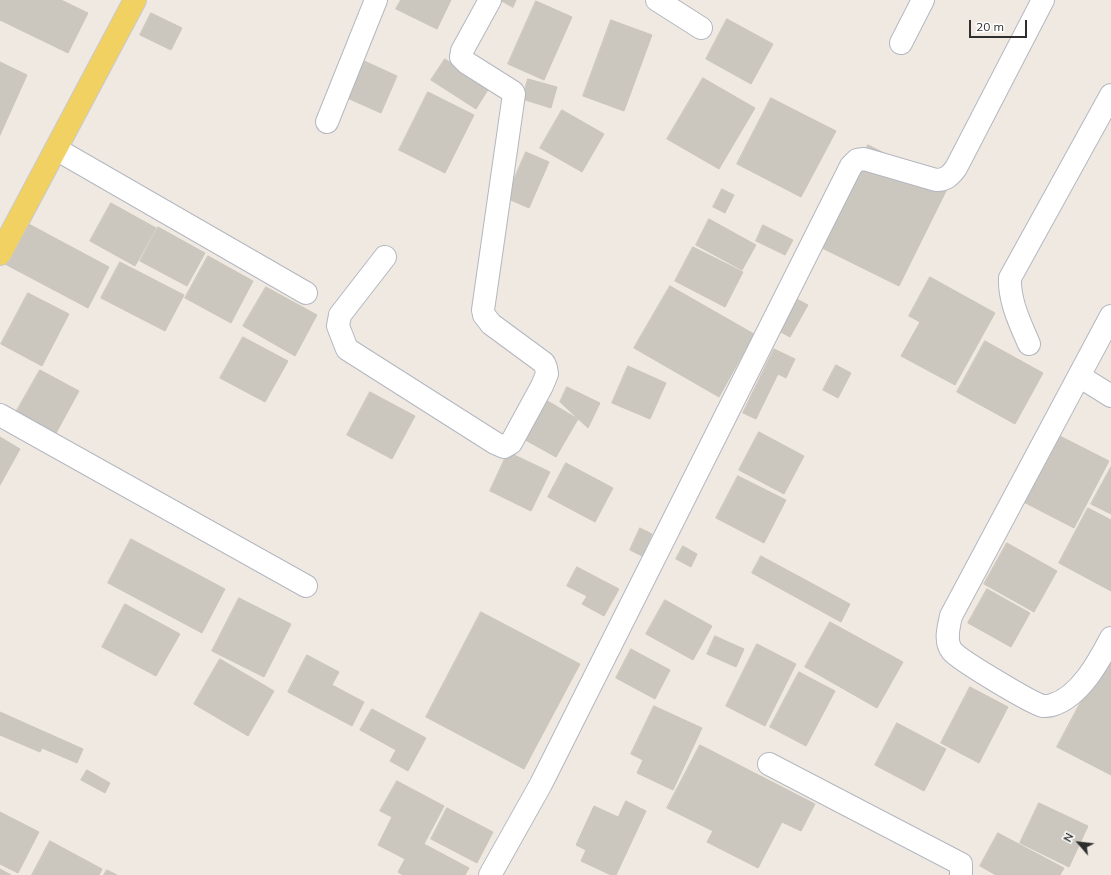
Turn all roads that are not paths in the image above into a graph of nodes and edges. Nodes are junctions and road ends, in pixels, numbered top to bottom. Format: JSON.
{"nodes":[{"id":1,"x":135,"y":0,"type":"edge"},
{"id":2,"x":376,"y":0,"type":"edge"},
{"id":3,"x":490,"y":0,"type":"edge"},
{"id":4,"x":657,"y":0,"type":"edge"},
{"id":5,"x":923,"y":0,"type":"edge"},
{"id":6,"x":1043,"y":0,"type":"edge"},
{"id":7,"x":701,"y":28,"type":"dead end"},
{"id":8,"x":901,"y":43,"type":"dead end"},
{"id":9,"x":1111,"y":95,"type":"edge"},
{"id":10,"x":327,"y":122,"type":"dead end"},
{"id":11,"x":56,"y":149,"type":"junction"},
{"id":12,"x":0,"y":254,"type":"edge"},
{"id":13,"x":385,"y":257,"type":"dead end"},
{"id":14,"x":306,"y":292,"type":"dead end"},
{"id":15,"x":1111,"y":316,"type":"edge"},
{"id":16,"x":1029,"y":344,"type":"dead end"},
{"id":17,"x":1079,"y":376,"type":"junction"},
{"id":18,"x":1111,"y":396,"type":"edge"},
{"id":19,"x":0,"y":415,"type":"edge"},
{"id":20,"x":306,"y":586,"type":"dead end"},
{"id":21,"x":1111,"y":638,"type":"edge"},
{"id":22,"x":769,"y":764,"type":"dead end"},
{"id":23,"x":490,"y":875,"type":"edge"},
{"id":24,"x":961,"y":875,"type":"edge"}],
"edges":[{"from":1,"to":11,"type":"main road"},
{"from":2,"to":10,"type":"street"},
{"from":3,"to":13,"type":"street"},
{"from":4,"to":7,"type":"street"},
{"from":5,"to":8,"type":"street"},
{"from":6,"to":23,"type":"street"},
{"from":9,"to":16,"type":"street"},
{"from":11,"to":12,"type":"main road"},
{"from":11,"to":14,"type":"street"},
{"from":15,"to":17,"type":"street"},
{"from":17,"to":18,"type":"street"},
{"from":17,"to":21,"type":"street"},
{"from":19,"to":20,"type":"street"},
{"from":22,"to":24,"type":"street"}]}
